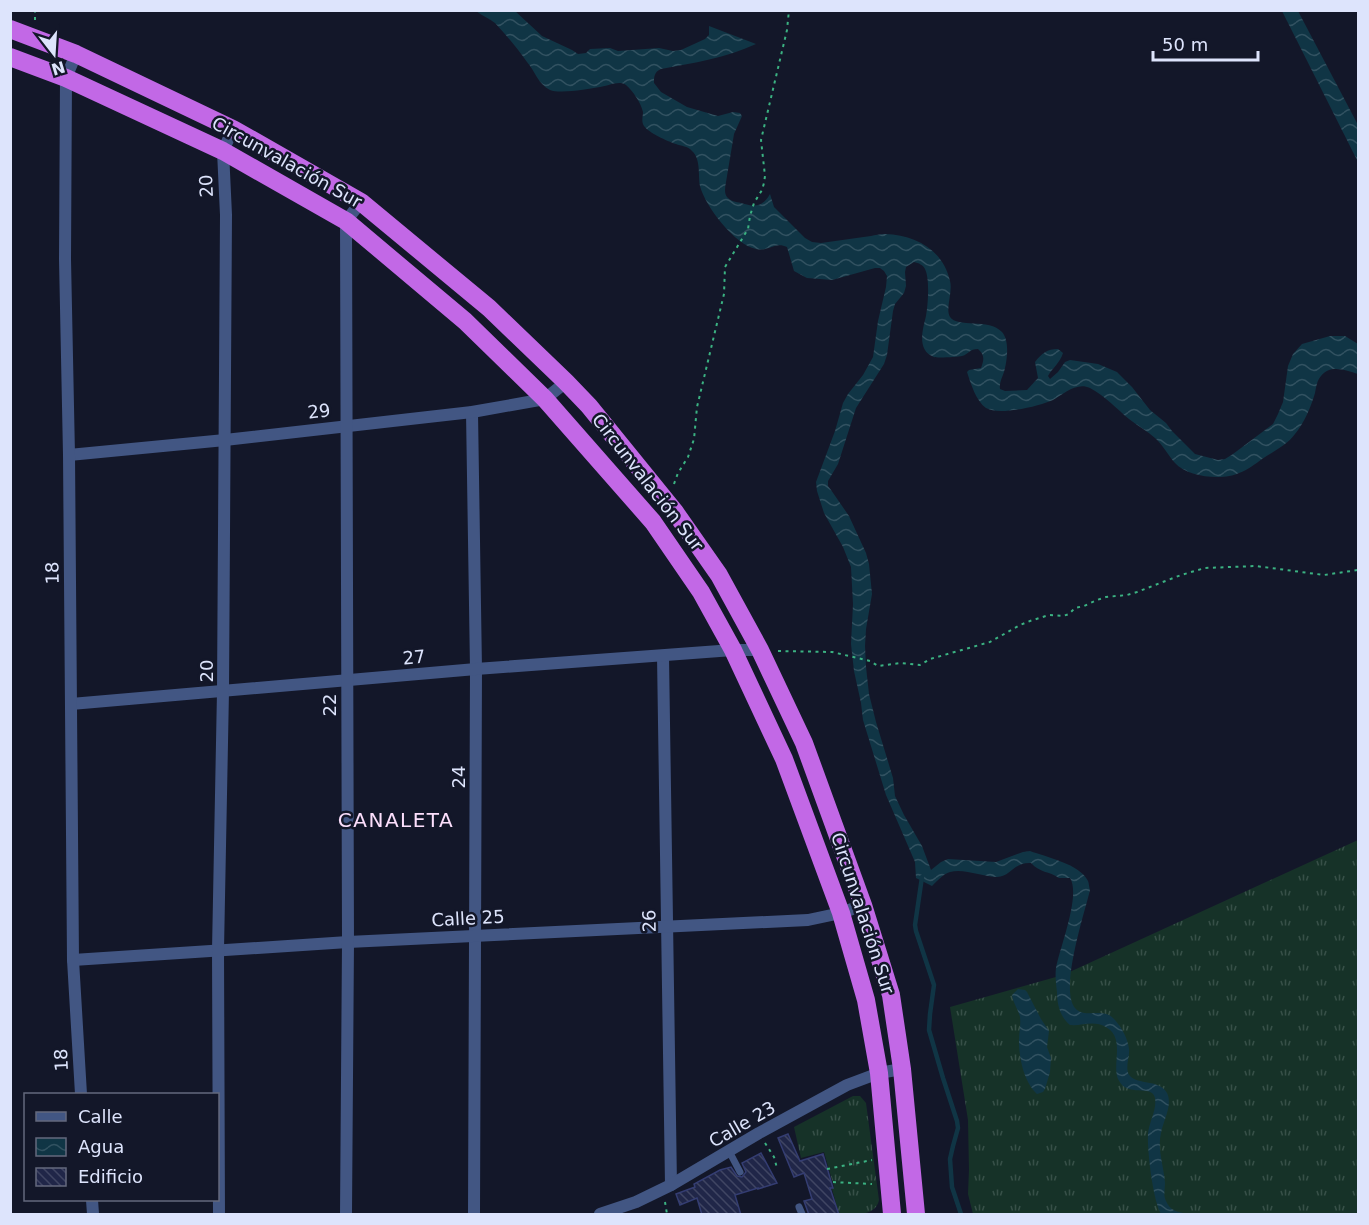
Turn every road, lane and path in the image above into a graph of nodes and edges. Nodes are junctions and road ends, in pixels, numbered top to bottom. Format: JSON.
{"nodes":[{"id":1,"x":35,"y":10,"type":"edge"},
{"id":2,"x":789,"y":10,"type":"edge"},
{"id":3,"x":10,"y":29,"type":"edge"},
{"id":4,"x":34,"y":29,"type":"dead end"},
{"id":5,"x":76,"y":54,"type":"junction"},
{"id":6,"x":10,"y":57,"type":"edge"},
{"id":7,"x":66,"y":78,"type":"junction"},
{"id":8,"x":233,"y":129,"type":"junction"},
{"id":9,"x":223,"y":152,"type":"junction"},
{"id":10,"x":362,"y":201,"type":"junction"},
{"id":11,"x":346,"y":221,"type":"junction"},
{"id":12,"x":566,"y":382,"type":"junction"},
{"id":13,"x":545,"y":399,"type":"junction"},
{"id":14,"x":472,"y":412,"type":"junction"},
{"id":15,"x":346,"y":426,"type":"junction"},
{"id":16,"x":225,"y":440,"type":"junction"},
{"id":17,"x":69,"y":455,"type":"junction"},
{"id":18,"x":673,"y":488,"type":"dead end"},
{"id":19,"x":1359,"y":570,"type":"edge"},
{"id":20,"x":733,"y":650,"type":"junction"},
{"id":21,"x":760,"y":650,"type":"junction"},
{"id":22,"x":663,"y":656,"type":"junction"},
{"id":23,"x":476,"y":669,"type":"junction"},
{"id":24,"x":347,"y":681,"type":"junction"},
{"id":25,"x":224,"y":691,"type":"junction"},
{"id":26,"x":71,"y":704,"type":"junction"},
{"id":27,"x":863,"y":905,"type":"junction"},
{"id":28,"x":841,"y":913,"type":"junction"},
{"id":29,"x":667,"y":927,"type":"junction"},
{"id":30,"x":476,"y":936,"type":"junction"},
{"id":31,"x":348,"y":942,"type":"junction"},
{"id":32,"x":218,"y":950,"type":"junction"},
{"id":33,"x":73,"y":960,"type":"junction"},
{"id":34,"x":902,"y":1069,"type":"junction"},
{"id":35,"x":879,"y":1073,"type":"junction"},
{"id":36,"x":81,"y":1093,"type":"edge"},
{"id":37,"x":219,"y":1093,"type":"edge"},
{"id":38,"x":759,"y":1133,"type":"junction"},
{"id":39,"x":729,"y":1151,"type":"junction"},
{"id":40,"x":878,"y":1159,"type":"dead end"},
{"id":41,"x":777,"y":1168,"type":"dead end"},
{"id":42,"x":827,"y":1169,"type":"dead end"},
{"id":43,"x":740,"y":1172,"type":"dead end"},
{"id":44,"x":833,"y":1182,"type":"dead end"},
{"id":45,"x":671,"y":1185,"type":"junction"},
{"id":46,"x":881,"y":1185,"type":"dead end"},
{"id":47,"x":346,"y":1215,"type":"edge"},
{"id":48,"x":474,"y":1215,"type":"edge"},
{"id":49,"x":600,"y":1215,"type":"edge"},
{"id":50,"x":892,"y":1215,"type":"edge"},
{"id":51,"x":916,"y":1215,"type":"edge"}],
"edges":[{"from":1,"to":4,"type":"path"},
{"from":2,"to":18,"type":"path"},
{"from":3,"to":5,"type":"highway","name":"Circunvalación Sur"},
{"from":5,"to":7,"type":"street","name":"18"},
{"from":5,"to":8,"type":"highway","name":"Circunvalación Sur"},
{"from":6,"to":7,"type":"highway","name":"Circunvalación Sur"},
{"from":7,"to":9,"type":"highway","name":"Circunvalación Sur"},
{"from":7,"to":17,"type":"street","name":"18"},
{"from":8,"to":9,"type":"street","name":"20"},
{"from":8,"to":10,"type":"highway","name":"Circunvalación Sur"},
{"from":9,"to":11,"type":"highway","name":"Circunvalación Sur"},
{"from":9,"to":16,"type":"street","name":"20"},
{"from":10,"to":11,"type":"street"},
{"from":10,"to":12,"type":"highway","name":"Circunvalación Sur"},
{"from":11,"to":13,"type":"highway","name":"Circunvalación Sur"},
{"from":11,"to":15,"type":"street","name":"22"},
{"from":12,"to":13,"type":"street","name":"29"},
{"from":12,"to":21,"type":"highway","name":"Circunvalación Sur"},
{"from":13,"to":14,"type":"street","name":"29"},
{"from":13,"to":20,"type":"highway","name":"Circunvalación Sur"},
{"from":14,"to":15,"type":"street","name":"29"},
{"from":14,"to":23,"type":"street","name":"24"},
{"from":15,"to":16,"type":"street","name":"29"},
{"from":15,"to":24,"type":"street","name":"22"},
{"from":16,"to":17,"type":"street","name":"29"},
{"from":16,"to":25,"type":"street","name":"20"},
{"from":17,"to":26,"type":"street","name":"18"},
{"from":19,"to":21,"type":"path"},
{"from":20,"to":21,"type":"street","name":"27"},
{"from":20,"to":22,"type":"street","name":"27"},
{"from":20,"to":28,"type":"highway","name":"Circunvalación Sur"},
{"from":21,"to":27,"type":"highway","name":"Circunvalación Sur"},
{"from":22,"to":23,"type":"street","name":"27"},
{"from":22,"to":29,"type":"street","name":"26"},
{"from":23,"to":24,"type":"street","name":"27"},
{"from":23,"to":30,"type":"street","name":"24"},
{"from":24,"to":25,"type":"street","name":"27"},
{"from":24,"to":31,"type":"street","name":"22"},
{"from":25,"to":26,"type":"street","name":"27"},
{"from":25,"to":32,"type":"street","name":"20"},
{"from":26,"to":33,"type":"street","name":"18"},
{"from":27,"to":28,"type":"street","name":"Calle 25"},
{"from":27,"to":34,"type":"highway","name":"Circunvalación Sur"},
{"from":28,"to":29,"type":"street","name":"Calle 25"},
{"from":28,"to":35,"type":"highway","name":"Circunvalación Sur"},
{"from":29,"to":30,"type":"street","name":"Calle 25"},
{"from":29,"to":45,"type":"street","name":"26"},
{"from":30,"to":31,"type":"street","name":"Calle 25"},
{"from":30,"to":48,"type":"street","name":"24"},
{"from":31,"to":32,"type":"street","name":"Calle 25"},
{"from":31,"to":47,"type":"street","name":"22"},
{"from":32,"to":33,"type":"street","name":"Calle 25"},
{"from":32,"to":37,"type":"street","name":"20"},
{"from":33,"to":36,"type":"street","name":"18"},
{"from":34,"to":35,"type":"street","name":"Calle 23"},
{"from":34,"to":51,"type":"highway","name":"Circunvalación Sur"},
{"from":35,"to":38,"type":"street","name":"Calle 23"},
{"from":35,"to":50,"type":"highway","name":"Circunvalación Sur"},
{"from":38,"to":39,"type":"street","name":"Calle 23"},
{"from":38,"to":41,"type":"path"},
{"from":39,"to":43,"type":"lane"},
{"from":39,"to":45,"type":"street","name":"Calle 23"},
{"from":40,"to":42,"type":"path"},
{"from":44,"to":46,"type":"path"},
{"from":45,"to":49,"type":"street","name":"Calle 23"}]}
